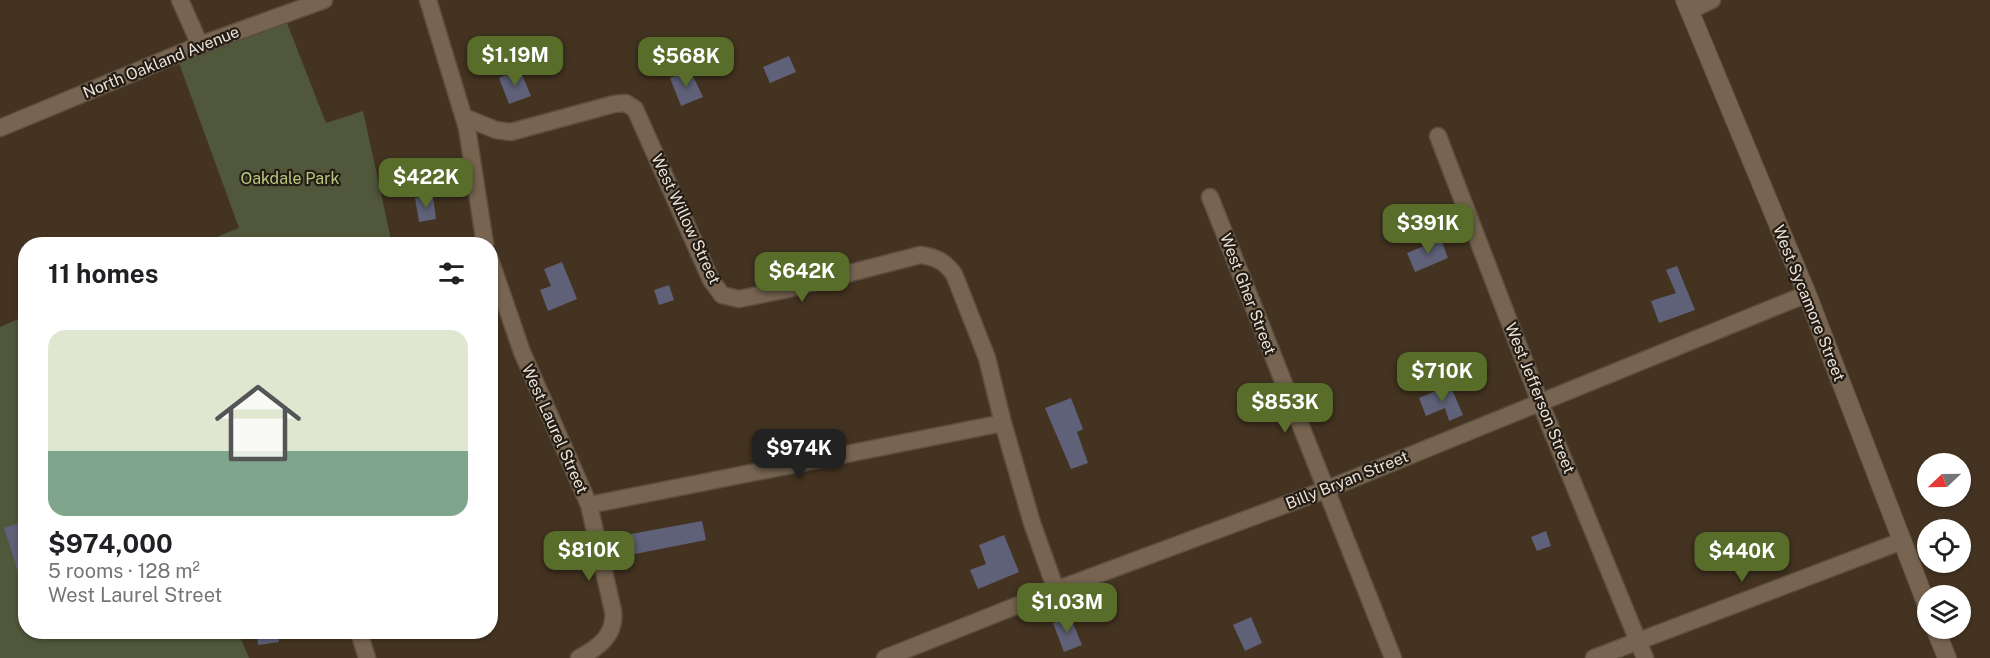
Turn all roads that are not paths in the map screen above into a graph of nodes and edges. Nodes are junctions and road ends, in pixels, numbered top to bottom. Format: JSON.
{"nodes":[{"id":1,"x":180,"y":0,"type":"edge"},
{"id":2,"x":324,"y":0,"type":"edge"},
{"id":3,"x":428,"y":0,"type":"edge"},
{"id":4,"x":1712,"y":0,"type":"edge"},
{"id":5,"x":1687,"y":5,"type":"edge"},
{"id":6,"x":200,"y":45,"type":"junction"},
{"id":7,"x":464,"y":117,"type":"junction"},
{"id":8,"x":0,"y":128,"type":"edge"},
{"id":9,"x":1438,"y":136,"type":"dead end"},
{"id":10,"x":1210,"y":197,"type":"dead end"},
{"id":11,"x":484,"y":237,"type":"edge"},
{"id":12,"x":498,"y":282,"type":"edge"},
{"id":13,"x":1807,"y":294,"type":"junction"},
{"id":14,"x":1540,"y":402,"type":"junction"},
{"id":15,"x":1003,"y":423,"type":"junction"},
{"id":16,"x":1325,"y":490,"type":"junction"},
{"id":17,"x":589,"y":506,"type":"junction"},
{"id":18,"x":1902,"y":541,"type":"junction"},
{"id":19,"x":1919,"y":585,"type":"edge"},
{"id":20,"x":1056,"y":590,"type":"junction"},
{"id":21,"x":361,"y":639,"type":"edge"},
{"id":22,"x":1939,"y":639,"type":"edge"},
{"id":23,"x":1639,"y":641,"type":"junction"},
{"id":24,"x":367,"y":658,"type":"edge"},
{"id":25,"x":579,"y":658,"type":"edge"},
{"id":26,"x":885,"y":658,"type":"edge"},
{"id":27,"x":1394,"y":658,"type":"edge"},
{"id":28,"x":1594,"y":658,"type":"edge"},
{"id":29,"x":1645,"y":658,"type":"edge"},
{"id":30,"x":1947,"y":658,"type":"edge"}],
"edges":[{"from":1,"to":6,"type":"street"},
{"from":2,"to":6,"type":"street","name":"North Oakland Avenue"},
{"from":3,"to":7,"type":"street"},
{"from":4,"to":5,"type":"street"},
{"from":5,"to":13,"type":"street","name":"West Sycamore Street"},
{"from":6,"to":8,"type":"street","name":"North Oakland Avenue"},
{"from":7,"to":11,"type":"street"},
{"from":7,"to":15,"type":"street","name":"West Willow Street"},
{"from":9,"to":14,"type":"street","name":"West Jefferson Street"},
{"from":10,"to":16,"type":"street","name":"West Gher Street"},
{"from":12,"to":17,"type":"street","name":"West Laurel Street"},
{"from":13,"to":14,"type":"street","name":"Billy Bryan Street"},
{"from":13,"to":18,"type":"street","name":"West Sycamore Street"},
{"from":14,"to":16,"type":"street","name":"Billy Bryan Street"},
{"from":14,"to":23,"type":"street","name":"West Jefferson Street"},
{"from":15,"to":17,"type":"street","name":"West Laurel Street"},
{"from":15,"to":20,"type":"street","name":"West Willow Street"},
{"from":16,"to":20,"type":"street","name":"Billy Bryan Street"},
{"from":16,"to":27,"type":"street","name":"West Gher Street"},
{"from":17,"to":25,"type":"street"},
{"from":18,"to":19,"type":"street","name":"West Sycamore Street"},
{"from":18,"to":23,"type":"street"},
{"from":20,"to":26,"type":"street","name":"Billy Bryan Street"},
{"from":21,"to":24,"type":"street"},
{"from":22,"to":30,"type":"street"},
{"from":23,"to":28,"type":"street"},
{"from":23,"to":29,"type":"street","name":"West Jefferson Street"}]}
